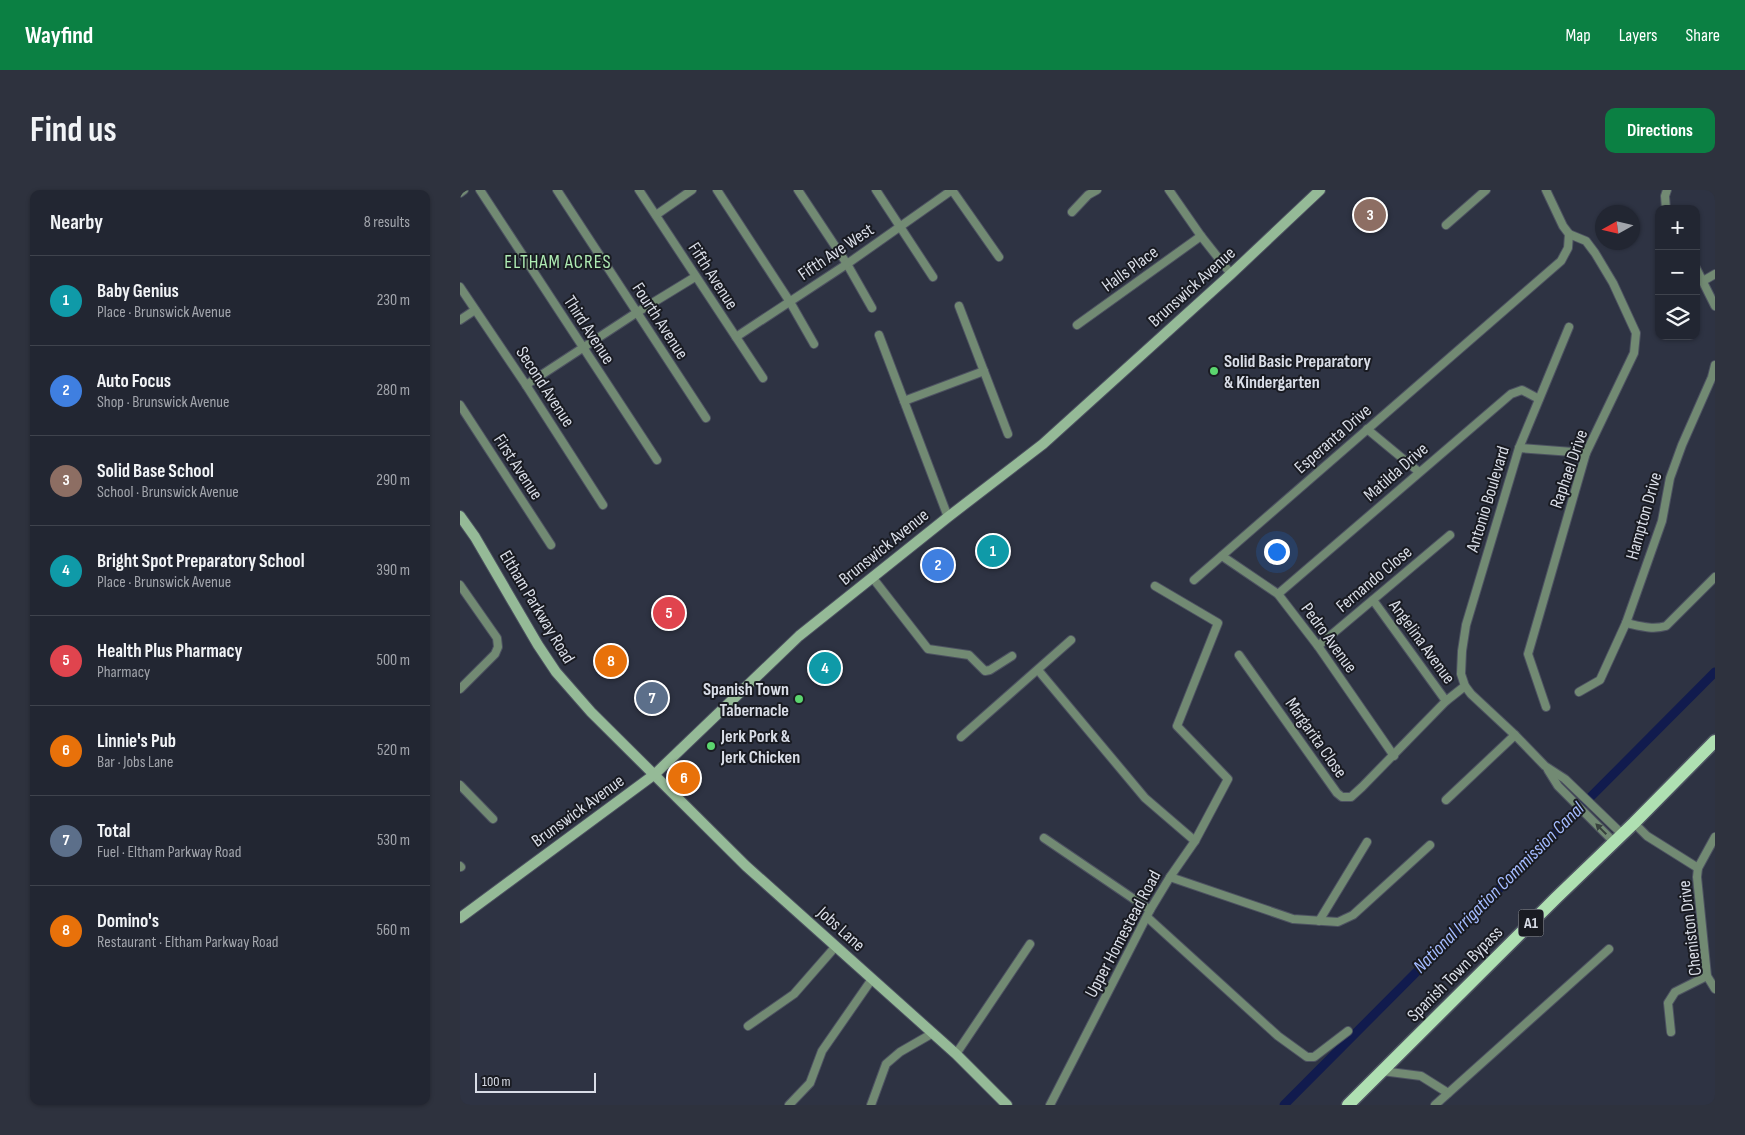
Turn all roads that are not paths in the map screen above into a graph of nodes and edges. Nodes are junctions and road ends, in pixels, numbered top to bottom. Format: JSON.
{"nodes":[{"id":1,"x":464,"y":190,"type":"edge"},
{"id":2,"x":480,"y":190,"type":"edge"},
{"id":3,"x":556,"y":190,"type":"edge"},
{"id":4,"x":639,"y":190,"type":"edge"},
{"id":5,"x":692,"y":190,"type":"edge"},
{"id":6,"x":717,"y":190,"type":"edge"},
{"id":7,"x":798,"y":190,"type":"edge"},
{"id":8,"x":876,"y":190,"type":"edge"},
{"id":9,"x":952,"y":190,"type":"edge"},
{"id":10,"x":1097,"y":190,"type":"edge"},
{"id":11,"x":1169,"y":190,"type":"edge"},
{"id":12,"x":1320,"y":190,"type":"edge"},
{"id":13,"x":1486,"y":190,"type":"edge"},
{"id":14,"x":1546,"y":190,"type":"edge"},
{"id":15,"x":1667,"y":190,"type":"edge"},
{"id":16,"x":1084,"y":192,"type":"edge"},
{"id":17,"x":460,"y":193,"type":"edge"},
{"id":18,"x":1665,"y":205,"type":"edge"},
{"id":19,"x":1072,"y":212,"type":"dead end"},
{"id":20,"x":656,"y":215,"type":"junction"},
{"id":21,"x":1446,"y":225,"type":"dead end"},
{"id":22,"x":900,"y":227,"type":"junction"},
{"id":23,"x":1569,"y":234,"type":"junction"},
{"id":24,"x":1200,"y":236,"type":"junction"},
{"id":25,"x":999,"y":257,"type":"dead end"},
{"id":26,"x":847,"y":264,"type":"junction"},
{"id":27,"x":1231,"y":274,"type":"junction"},
{"id":28,"x":1700,"y":274,"type":"edge"},
{"id":29,"x":1715,"y":274,"type":"edge"},
{"id":30,"x":695,"y":276,"type":"junction"},
{"id":31,"x":933,"y":277,"type":"dead end"},
{"id":32,"x":1704,"y":280,"type":"junction"},
{"id":33,"x":460,"y":286,"type":"edge"},
{"id":34,"x":790,"y":302,"type":"junction"},
{"id":35,"x":960,"y":306,"type":"dead end"},
{"id":36,"x":1715,"y":306,"type":"edge"},
{"id":37,"x":872,"y":308,"type":"dead end"},
{"id":38,"x":475,"y":310,"type":"junction"},
{"id":39,"x":636,"y":313,"type":"junction"},
{"id":40,"x":460,"y":320,"type":"edge"},
{"id":41,"x":1078,"y":325,"type":"dead end"},
{"id":42,"x":1569,"y":327,"type":"dead end"},
{"id":43,"x":879,"y":335,"type":"dead end"},
{"id":44,"x":736,"y":337,"type":"junction"},
{"id":45,"x":814,"y":344,"type":"dead end"},
{"id":46,"x":583,"y":348,"type":"junction"},
{"id":47,"x":1715,"y":365,"type":"edge"},
{"id":48,"x":984,"y":371,"type":"junction"},
{"id":49,"x":763,"y":378,"type":"dead end"},
{"id":50,"x":1714,"y":378,"type":"edge"},
{"id":51,"x":526,"y":385,"type":"junction"},
{"id":52,"x":1539,"y":399,"type":"junction"},
{"id":53,"x":904,"y":401,"type":"junction"},
{"id":54,"x":460,"y":405,"type":"edge"},
{"id":55,"x":706,"y":418,"type":"dead end"},
{"id":56,"x":1366,"y":429,"type":"junction"},
{"id":57,"x":1008,"y":434,"type":"dead end"},
{"id":58,"x":1519,"y":448,"type":"junction"},
{"id":59,"x":1586,"y":453,"type":"junction"},
{"id":60,"x":657,"y":460,"type":"dead end"},
{"id":61,"x":1419,"y":472,"type":"junction"},
{"id":62,"x":604,"y":505,"type":"dead end"},
{"id":63,"x":460,"y":516,"type":"edge"},
{"id":64,"x":948,"y":517,"type":"junction"},
{"id":65,"x":1450,"y":535,"type":"dead end"},
{"id":66,"x":551,"y":545,"type":"dead end"},
{"id":67,"x":1222,"y":556,"type":"junction"},
{"id":68,"x":872,"y":577,"type":"junction"},
{"id":69,"x":1715,"y":577,"type":"edge"},
{"id":70,"x":1194,"y":580,"type":"dead end"},
{"id":71,"x":460,"y":585,"type":"edge"},
{"id":72,"x":1156,"y":586,"type":"dead end"},
{"id":73,"x":1278,"y":594,"type":"junction"},
{"id":74,"x":1374,"y":600,"type":"junction"},
{"id":75,"x":1626,"y":623,"type":"junction"},
{"id":76,"x":1071,"y":640,"type":"dead end"},
{"id":77,"x":1318,"y":646,"type":"junction"},
{"id":78,"x":1239,"y":655,"type":"dead end"},
{"id":79,"x":1012,"y":656,"type":"dead end"},
{"id":80,"x":1038,"y":670,"type":"junction"},
{"id":81,"x":1465,"y":686,"type":"junction"},
{"id":82,"x":460,"y":689,"type":"edge"},
{"id":83,"x":1579,"y":692,"type":"dead end"},
{"id":84,"x":1446,"y":701,"type":"junction"},
{"id":85,"x":1546,"y":707,"type":"dead end"},
{"id":86,"x":1515,"y":735,"type":"junction"},
{"id":87,"x":961,"y":737,"type":"dead end"},
{"id":88,"x":1715,"y":741,"type":"edge"},
{"id":89,"x":1394,"y":756,"type":"junction"},
{"id":90,"x":1545,"y":766,"type":"junction"},
{"id":91,"x":655,"y":774,"type":"junction"},
{"id":92,"x":460,"y":785,"type":"edge"},
{"id":93,"x":1446,"y":800,"type":"dead end"},
{"id":94,"x":493,"y":819,"type":"dead end"},
{"id":95,"x":1634,"y":823,"type":"junction"},
{"id":96,"x":1715,"y":837,"type":"edge"},
{"id":97,"x":1044,"y":838,"type":"dead end"},
{"id":98,"x":1618,"y":838,"type":"junction"},
{"id":99,"x":1194,"y":841,"type":"junction"},
{"id":100,"x":1367,"y":842,"type":"dead end"},
{"id":101,"x":1430,"y":845,"type":"dead end"},
{"id":102,"x":1698,"y":868,"type":"junction"},
{"id":103,"x":1170,"y":877,"type":"junction"},
{"id":104,"x":1148,"y":914,"type":"junction"},
{"id":105,"x":460,"y":918,"type":"edge"},
{"id":106,"x":1319,"y":921,"type":"junction"},
{"id":107,"x":1030,"y":944,"type":"dead end"},
{"id":108,"x":836,"y":946,"type":"junction"},
{"id":109,"x":1610,"y":949,"type":"dead end"},
{"id":110,"x":1707,"y":976,"type":"junction"},
{"id":111,"x":872,"y":979,"type":"junction"},
{"id":112,"x":1715,"y":988,"type":"edge"},
{"id":113,"x":748,"y":1026,"type":"dead end"},
{"id":114,"x":1348,"y":1031,"type":"dead end"},
{"id":115,"x":1670,"y":1032,"type":"dead end"},
{"id":116,"x":932,"y":1033,"type":"junction"},
{"id":117,"x":956,"y":1054,"type":"junction"},
{"id":118,"x":1382,"y":1071,"type":"junction"},
{"id":119,"x":1448,"y":1094,"type":"junction"},
{"id":120,"x":789,"y":1105,"type":"edge"},
{"id":121,"x":871,"y":1105,"type":"edge"},
{"id":122,"x":1007,"y":1105,"type":"edge"},
{"id":123,"x":1050,"y":1105,"type":"edge"},
{"id":124,"x":1348,"y":1105,"type":"edge"},
{"id":125,"x":1435,"y":1105,"type":"edge"}],
"edges":[{"from":1,"to":17,"type":"street"},
{"from":2,"to":46,"type":"street","name":"Third Avenue"},
{"from":3,"to":39,"type":"street","name":"Fourth Avenue"},
{"from":4,"to":20,"type":"street","name":"Fifth Avenue"},
{"from":5,"to":20,"type":"street"},
{"from":6,"to":34,"type":"street"},
{"from":7,"to":26,"type":"street"},
{"from":8,"to":22,"type":"street"},
{"from":9,"to":22,"type":"street","name":"Fifth Ave West"},
{"from":9,"to":25,"type":"street"},
{"from":10,"to":16,"type":"street"},
{"from":11,"to":24,"type":"street"},
{"from":12,"to":27,"type":"main road","name":"Brunswick Avenue"},
{"from":13,"to":21,"type":"street"},
{"from":14,"to":23,"type":"street"},
{"from":15,"to":18,"type":"street"},
{"from":16,"to":19,"type":"street"},
{"from":20,"to":30,"type":"street","name":"Fifth Avenue"},
{"from":22,"to":26,"type":"street","name":"Fifth Ave West"},
{"from":22,"to":31,"type":"street"},
{"from":23,"to":56,"type":"street","name":"Esperanta Drive"},
{"from":23,"to":59,"type":"street","name":"Raphael Drive"},
{"from":24,"to":27,"type":"street"},
{"from":24,"to":41,"type":"street","name":"Halls Place"},
{"from":26,"to":34,"type":"street","name":"Fifth Ave West"},
{"from":26,"to":37,"type":"street"},
{"from":27,"to":64,"type":"main road","name":"Brunswick Avenue"},
{"from":28,"to":32,"type":"street"},
{"from":29,"to":32,"type":"street"},
{"from":30,"to":39,"type":"street"},
{"from":30,"to":44,"type":"street","name":"Fifth Avenue"},
{"from":32,"to":36,"type":"street"},
{"from":33,"to":38,"type":"street","name":"Second Avenue"},
{"from":34,"to":44,"type":"street","name":"Fifth Ave West"},
{"from":34,"to":45,"type":"street"},
{"from":35,"to":48,"type":"street"},
{"from":38,"to":40,"type":"street"},
{"from":38,"to":51,"type":"street","name":"Second Avenue"},
{"from":39,"to":46,"type":"street"},
{"from":39,"to":55,"type":"street","name":"Fourth Avenue"},
{"from":42,"to":52,"type":"street","name":"Antonio Boulevard"},
{"from":43,"to":53,"type":"street"},
{"from":44,"to":49,"type":"street","name":"Fifth Avenue"},
{"from":46,"to":51,"type":"street"},
{"from":46,"to":60,"type":"street","name":"Third Avenue"},
{"from":47,"to":50,"type":"street","name":"Hampton Drive"},
{"from":48,"to":53,"type":"street"},
{"from":48,"to":57,"type":"street"},
{"from":50,"to":75,"type":"street","name":"Hampton Drive"},
{"from":51,"to":62,"type":"street","name":"Second Avenue"},
{"from":52,"to":58,"type":"street","name":"Antonio Boulevard"},
{"from":52,"to":61,"type":"street","name":"Matilda Drive"},
{"from":53,"to":64,"type":"street"},
{"from":54,"to":66,"type":"street","name":"First Avenue"},
{"from":56,"to":61,"type":"street"},
{"from":56,"to":67,"type":"street","name":"Esperanta Drive"},
{"from":58,"to":59,"type":"street"},
{"from":58,"to":81,"type":"street","name":"Antonio Boulevard"},
{"from":59,"to":85,"type":"street","name":"Raphael Drive"},
{"from":61,"to":73,"type":"street","name":"Matilda Drive"},
{"from":63,"to":91,"type":"main road","name":"Eltham Parkway Road"},
{"from":64,"to":68,"type":"main road","name":"Brunswick Avenue"},
{"from":65,"to":74,"type":"street","name":"Fernando Close"},
{"from":67,"to":70,"type":"street","name":"Esperanta Drive"},
{"from":67,"to":73,"type":"street","name":"Pedro Avenue"},
{"from":68,"to":79,"type":"street"},
{"from":68,"to":91,"type":"main road","name":"Brunswick Avenue"},
{"from":69,"to":75,"type":"street"},
{"from":71,"to":82,"type":"street"},
{"from":72,"to":99,"type":"street","name":"Upper Homestead Road"},
{"from":73,"to":77,"type":"street","name":"Pedro Avenue"},
{"from":74,"to":77,"type":"street","name":"Fernando Close"},
{"from":74,"to":84,"type":"street","name":"Angelina Avenue"},
{"from":75,"to":83,"type":"street","name":"Hampton Drive"},
{"from":76,"to":80,"type":"street"},
{"from":77,"to":89,"type":"street","name":"Pedro Avenue"},
{"from":78,"to":89,"type":"street","name":"Margarita Close"},
{"from":80,"to":87,"type":"street"},
{"from":80,"to":99,"type":"street"},
{"from":81,"to":84,"type":"street","name":"Margarita Close"},
{"from":81,"to":86,"type":"street"},
{"from":84,"to":89,"type":"street","name":"Margarita Close"},
{"from":86,"to":90,"type":"street"},
{"from":86,"to":93,"type":"street"},
{"from":88,"to":95,"type":"main road","name":"Spanish Town Bypass","number":"A1"},
{"from":90,"to":98,"type":"street"},
{"from":98,"to":90,"type":"street","one_way":true},
{"from":91,"to":105,"type":"main road","name":"Brunswick Avenue"},
{"from":91,"to":108,"type":"main road","name":"Jobs Lane"},
{"from":92,"to":94,"type":"street"},
{"from":95,"to":98,"type":"main road","name":"Spanish Town Bypass","number":"A1"},
{"from":95,"to":102,"type":"street"},
{"from":96,"to":102,"type":"street","name":"Cheniston Drive"},
{"from":97,"to":104,"type":"street"},
{"from":98,"to":118,"type":"main road","name":"Spanish Town Bypass","number":"A1"},
{"from":99,"to":103,"type":"street","name":"Upper Homestead Road"},
{"from":100,"to":106,"type":"street"},
{"from":101,"to":106,"type":"street"},
{"from":102,"to":110,"type":"street","name":"Cheniston Drive"},
{"from":103,"to":104,"type":"street","name":"Upper Homestead Road"},
{"from":103,"to":106,"type":"street"},
{"from":104,"to":114,"type":"street"},
{"from":104,"to":123,"type":"street","name":"Upper Homestead Road"},
{"from":107,"to":117,"type":"street"},
{"from":108,"to":111,"type":"main road","name":"Jobs Lane"},
{"from":108,"to":113,"type":"street"},
{"from":109,"to":119,"type":"street"},
{"from":110,"to":112,"type":"street","name":"Cheniston Drive"},
{"from":110,"to":115,"type":"street"},
{"from":111,"to":116,"type":"main road","name":"Jobs Lane"},
{"from":111,"to":120,"type":"street"},
{"from":116,"to":117,"type":"main road","name":"Jobs Lane"},
{"from":116,"to":121,"type":"street"},
{"from":117,"to":122,"type":"main road","name":"Jobs Lane"},
{"from":118,"to":119,"type":"street"},
{"from":118,"to":124,"type":"main road","name":"Spanish Town Bypass","number":"A1"},
{"from":119,"to":125,"type":"street"}]}
